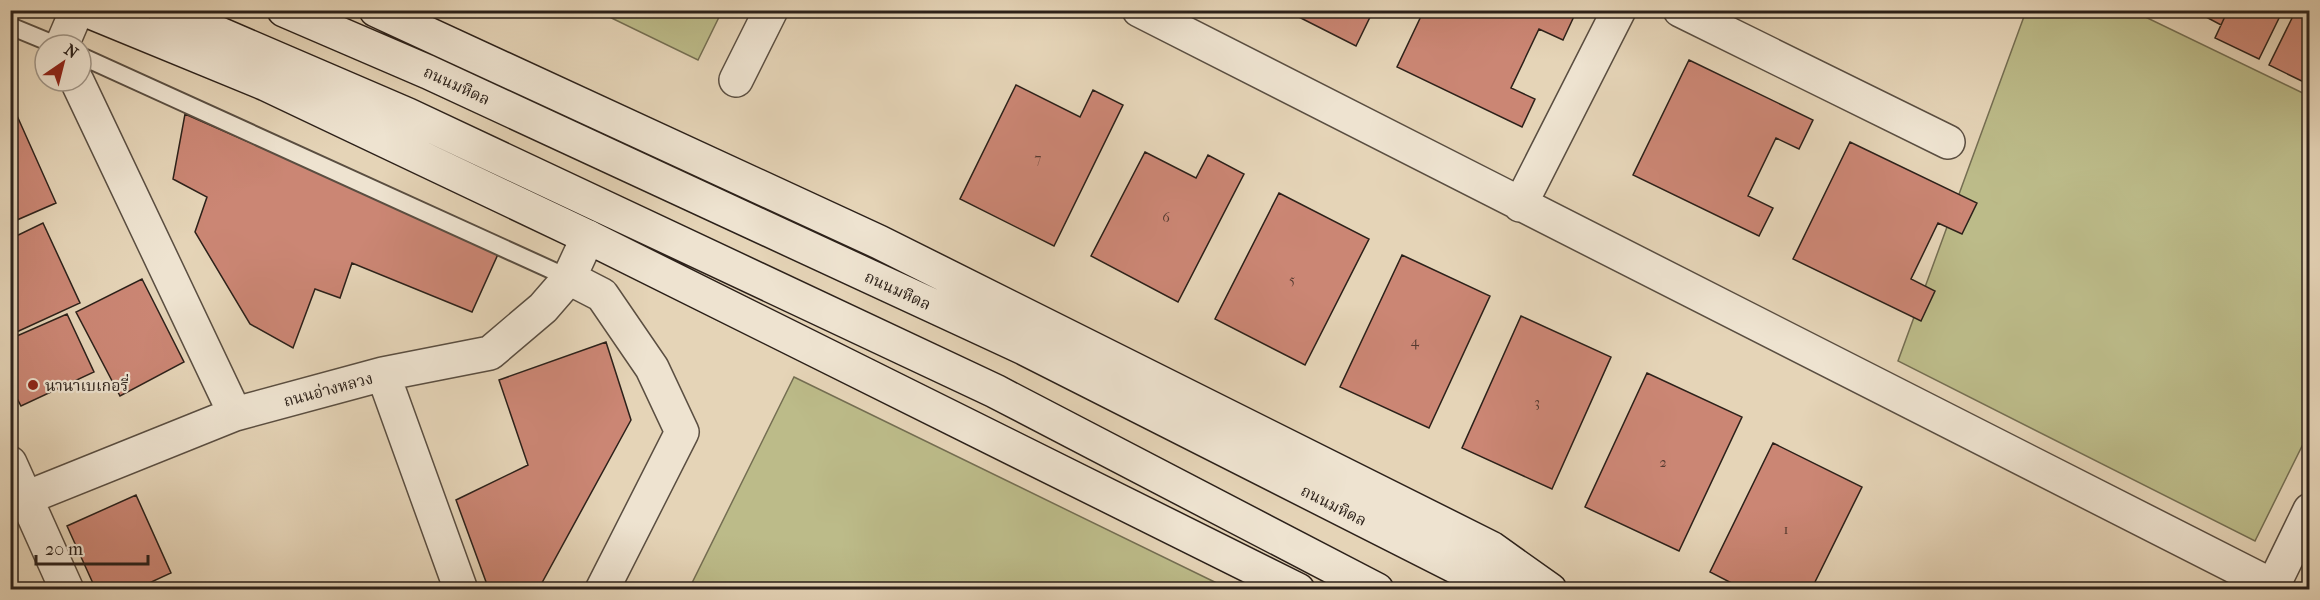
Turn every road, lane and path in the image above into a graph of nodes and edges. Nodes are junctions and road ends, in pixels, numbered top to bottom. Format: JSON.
{"nodes":[{"id":1,"x":77,"y":10,"type":"edge"},
{"id":2,"x":86,"y":10,"type":"edge"},
{"id":3,"x":164,"y":10,"type":"edge"},
{"id":4,"x":284,"y":10,"type":"edge"},
{"id":5,"x":376,"y":10,"type":"edge"},
{"id":6,"x":771,"y":10,"type":"edge"},
{"id":7,"x":1139,"y":10,"type":"edge"},
{"id":8,"x":1619,"y":10,"type":"edge"},
{"id":9,"x":1680,"y":10,"type":"edge"},
{"id":10,"x":10,"y":26,"type":"edge"},
{"id":11,"x":67,"y":33,"type":"edge"},
{"id":12,"x":33,"y":36,"type":"edge"},
{"id":13,"x":93,"y":61,"type":"edge"},
{"id":14,"x":736,"y":80,"type":"dead end"},
{"id":15,"x":83,"y":93,"type":"edge"},
{"id":16,"x":1948,"y":142,"type":"dead end"},
{"id":17,"x":1520,"y":205,"type":"junction"},
{"id":18,"x":588,"y":237,"type":"junction"},
{"id":19,"x":569,"y":278,"type":"junction"},
{"id":20,"x":383,"y":374,"type":"junction"},
{"id":21,"x":235,"y":414,"type":"junction"},
{"id":22,"x":10,"y":463,"type":"edge"},
{"id":23,"x":26,"y":498,"type":"junction"},
{"id":24,"x":2310,"y":510,"type":"edge"},
{"id":25,"x":2272,"y":588,"type":"edge"},
{"id":26,"x":67,"y":590,"type":"edge"},
{"id":27,"x":461,"y":590,"type":"edge"},
{"id":28,"x":602,"y":590,"type":"edge"},
{"id":29,"x":1298,"y":590,"type":"edge"},
{"id":30,"x":1377,"y":590,"type":"edge"},
{"id":31,"x":1502,"y":590,"type":"edge"},
{"id":32,"x":1550,"y":590,"type":"edge"}],
"edges":[{"from":1,"to":11,"type":"main road"},
{"from":2,"to":18,"type":"main road"},
{"from":3,"to":30,"type":"main road"},
{"from":4,"to":31,"type":"main road","name":"ถนนมหิดล"},
{"from":5,"to":32,"type":"main road","name":"ถนนมหิดล"},
{"from":6,"to":14,"type":"main road"},
{"from":7,"to":17,"type":"main road"},
{"from":8,"to":17,"type":"main road"},
{"from":9,"to":16,"type":"main road"},
{"from":10,"to":12,"type":"lane"},
{"from":13,"to":19,"type":"lane"},
{"from":15,"to":21,"type":"main road"},
{"from":17,"to":25,"type":"main road"},
{"from":18,"to":19,"type":"main road","name":"ถนนอ่างหลวง"},
{"from":18,"to":29,"type":"main road"},
{"from":19,"to":20,"type":"main road","name":"ถนนอ่างหลวง"},
{"from":19,"to":28,"type":"main road"},
{"from":20,"to":21,"type":"main road","name":"ถนนอ่างหลวง"},
{"from":20,"to":27,"type":"main road"},
{"from":21,"to":23,"type":"main road","name":"ถนนอ่างหลวง"},
{"from":22,"to":23,"type":"main road"},
{"from":23,"to":26,"type":"main road"},
{"from":24,"to":25,"type":"main road"}]}
